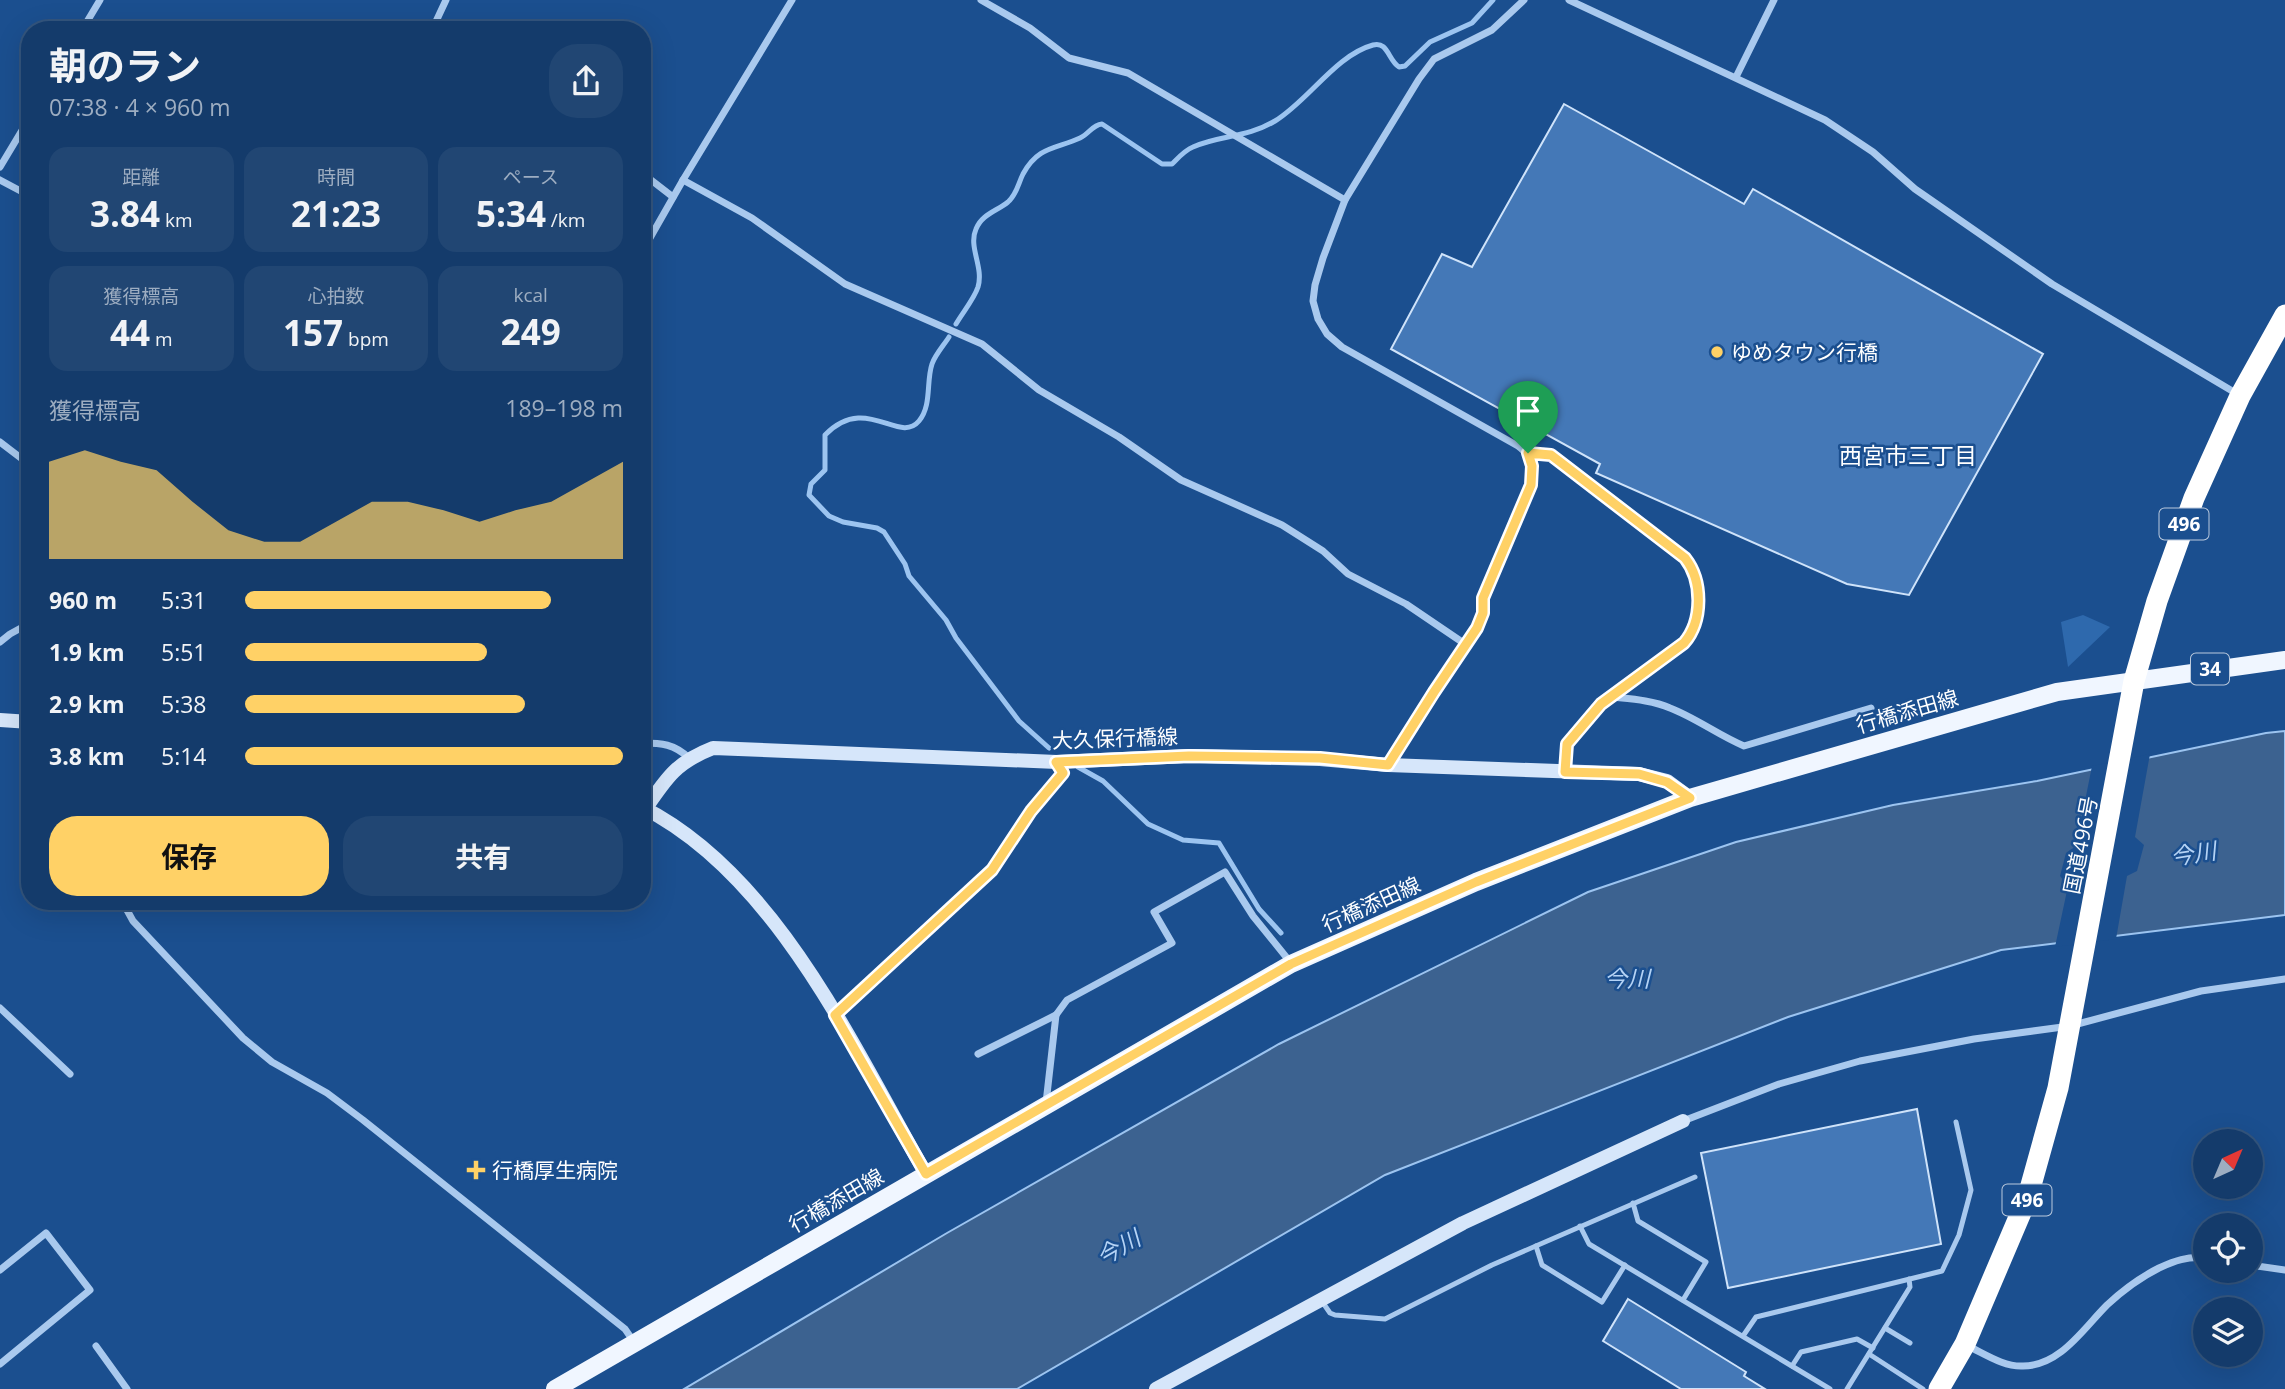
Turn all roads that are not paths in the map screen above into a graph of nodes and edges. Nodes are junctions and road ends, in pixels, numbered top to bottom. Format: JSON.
{"nodes":[{"id":1,"x":100,"y":0,"type":"edge"},
{"id":2,"x":446,"y":0,"type":"edge"},
{"id":3,"x":792,"y":0,"type":"edge"},
{"id":4,"x":981,"y":0,"type":"edge"},
{"id":5,"x":1524,"y":0,"type":"edge"},
{"id":6,"x":1569,"y":0,"type":"edge"},
{"id":7,"x":1774,"y":0,"type":"edge"},
{"id":8,"x":87,"y":21,"type":"edge"},
{"id":9,"x":436,"y":21,"type":"edge"},
{"id":10,"x":1736,"y":77,"type":"junction"},
{"id":11,"x":21,"y":132,"type":"edge"},
{"id":12,"x":0,"y":167,"type":"edge"},
{"id":13,"x":0,"y":180,"type":"edge"},
{"id":14,"x":651,"y":180,"type":"edge"},
{"id":15,"x":683,"y":180,"type":"junction"},
{"id":16,"x":21,"y":191,"type":"edge"},
{"id":17,"x":673,"y":197,"type":"junction"},
{"id":18,"x":1345,"y":200,"type":"junction"},
{"id":19,"x":651,"y":230,"type":"edge"},
{"id":20,"x":2285,"y":315,"type":"edge"},
{"id":21,"x":2240,"y":396,"type":"junction"},
{"id":22,"x":0,"y":442,"type":"edge"},
{"id":23,"x":1528,"y":453,"type":"junction"},
{"id":24,"x":21,"y":458,"type":"edge"},
{"id":25,"x":21,"y":628,"type":"edge"},
{"id":26,"x":0,"y":642,"type":"edge"},
{"id":27,"x":1465,"y":644,"type":"junction"},
{"id":28,"x":2285,"y":660,"type":"edge"},
{"id":29,"x":2134,"y":681,"type":"junction"},
{"id":30,"x":1610,"y":697,"type":"junction"},
{"id":31,"x":1871,"y":708,"type":"dead end"},
{"id":32,"x":0,"y":720,"type":"edge"},
{"id":33,"x":21,"y":721,"type":"edge"},
{"id":34,"x":651,"y":743,"type":"edge"},
{"id":35,"x":689,"y":758,"type":"junction"},
{"id":36,"x":1056,"y":762,"type":"junction"},
{"id":37,"x":1388,"y":765,"type":"junction"},
{"id":38,"x":1565,"y":772,"type":"junction"},
{"id":39,"x":1690,"y":798,"type":"junction"},
{"id":40,"x":651,"y":799,"type":"edge"},
{"id":41,"x":651,"y":812,"type":"edge"},
{"id":42,"x":126,"y":910,"type":"edge"},
{"id":43,"x":1291,"y":964,"type":"junction"},
{"id":44,"x":2285,"y":979,"type":"edge"},
{"id":45,"x":0,"y":1008,"type":"edge"},
{"id":46,"x":835,"y":1015,"type":"junction"},
{"id":47,"x":1056,"y":1015,"type":"junction"},
{"id":48,"x":2070,"y":1026,"type":"junction"},
{"id":49,"x":978,"y":1054,"type":"dead end"},
{"id":50,"x":70,"y":1074,"type":"dead end"},
{"id":51,"x":1046,"y":1105,"type":"junction"},
{"id":52,"x":1683,"y":1121,"type":"joint"},
{"id":53,"x":1956,"y":1122,"type":"dead end"},
{"id":54,"x":926,"y":1174,"type":"junction"},
{"id":55,"x":1695,"y":1177,"type":"dead end"},
{"id":56,"x":1633,"y":1203,"type":"junction"},
{"id":57,"x":1580,"y":1226,"type":"junction"},
{"id":58,"x":1536,"y":1246,"type":"junction"},
{"id":59,"x":2193,"y":1259,"type":"edge"},
{"id":60,"x":1625,"y":1265,"type":"junction"},
{"id":61,"x":2263,"y":1267,"type":"edge"},
{"id":62,"x":0,"y":1270,"type":"edge"},
{"id":63,"x":2285,"y":1270,"type":"edge"},
{"id":64,"x":1909,"y":1279,"type":"junction"},
{"id":65,"x":1321,"y":1300,"type":"junction"},
{"id":66,"x":1683,"y":1300,"type":"junction"},
{"id":67,"x":1885,"y":1328,"type":"junction"},
{"id":68,"x":1743,"y":1336,"type":"junction"},
{"id":69,"x":635,"y":1342,"type":"junction"},
{"id":70,"x":1910,"y":1343,"type":"dead end"},
{"id":71,"x":1965,"y":1344,"type":"junction"},
{"id":72,"x":96,"y":1346,"type":"dead end"},
{"id":73,"x":1871,"y":1351,"type":"junction"},
{"id":74,"x":0,"y":1364,"type":"edge"},
{"id":75,"x":1792,"y":1366,"type":"junction"},
{"id":76,"x":127,"y":1389,"type":"edge"},
{"id":77,"x":555,"y":1389,"type":"edge"},
{"id":78,"x":1156,"y":1389,"type":"edge"},
{"id":79,"x":1830,"y":1389,"type":"edge"},
{"id":80,"x":1847,"y":1389,"type":"edge"},
{"id":81,"x":1923,"y":1389,"type":"edge"},
{"id":82,"x":1938,"y":1389,"type":"edge"}],
"edges":[{"from":1,"to":8,"type":"street"},
{"from":2,"to":9,"type":"street"},
{"from":3,"to":15,"type":"street"},
{"from":4,"to":18,"type":"street"},
{"from":5,"to":18,"type":"street"},
{"from":6,"to":10,"type":"street"},
{"from":7,"to":10,"type":"street"},
{"from":10,"to":21,"type":"street"},
{"from":11,"to":12,"type":"street"},
{"from":13,"to":16,"type":"street"},
{"from":14,"to":17,"type":"street"},
{"from":15,"to":17,"type":"street"},
{"from":15,"to":27,"type":"street"},
{"from":17,"to":19,"type":"street"},
{"from":18,"to":23,"type":"street"},
{"from":20,"to":21,"type":"highway","name":"国道496号","number":"496"},
{"from":21,"to":29,"type":"highway","name":"国道496号","number":"496"},
{"from":22,"to":24,"type":"street"},
{"from":23,"to":27,"type":"street"},
{"from":23,"to":30,"type":"street"},
{"from":25,"to":26,"type":"street"},
{"from":27,"to":37,"type":"street"},
{"from":28,"to":29,"type":"main road","name":"行橋添田線","number":"34"},
{"from":29,"to":39,"type":"main road","name":"行橋添田線","number":"34"},
{"from":29,"to":48,"type":"highway","name":"国道496号","number":"496"},
{"from":30,"to":31,"type":"street"},
{"from":30,"to":38,"type":"street"},
{"from":32,"to":33,"type":"main road"},
{"from":34,"to":35,"type":"street"},
{"from":35,"to":36,"type":"main road","name":"大久保行橋線"},
{"from":35,"to":40,"type":"main road","name":"大久保行橋線"},
{"from":36,"to":37,"type":"main road","name":"大久保行橋線"},
{"from":36,"to":46,"type":"street"},
{"from":37,"to":38,"type":"main road","name":"大久保行橋線"},
{"from":38,"to":39,"type":"main road","name":"大久保行橋線"},
{"from":39,"to":43,"type":"main road","name":"行橋添田線","number":"34"},
{"from":41,"to":46,"type":"main road","name":"大久保行橋線"},
{"from":42,"to":69,"type":"street"},
{"from":43,"to":47,"type":"street"},
{"from":43,"to":51,"type":"main road","name":"行橋添田線","number":"34"},
{"from":44,"to":48,"type":"street"},
{"from":45,"to":50,"type":"street"},
{"from":46,"to":54,"type":"main road","name":"大久保行橋線"},
{"from":47,"to":49,"type":"street"},
{"from":47,"to":51,"type":"street"},
{"from":48,"to":52,"type":"street"},
{"from":48,"to":71,"type":"highway","name":"国道496号","number":"496"},
{"from":51,"to":54,"type":"main road","name":"行橋添田線","number":"34"},
{"from":52,"to":65,"type":"main road"},
{"from":53,"to":64,"type":"lane"},
{"from":54,"to":69,"type":"main road","name":"行橋添田線","number":"34"},
{"from":55,"to":56,"type":"lane"},
{"from":56,"to":57,"type":"lane"},
{"from":56,"to":66,"type":"lane"},
{"from":57,"to":58,"type":"lane"},
{"from":57,"to":60,"type":"lane"},
{"from":58,"to":60,"type":"lane"},
{"from":58,"to":65,"type":"lane"},
{"from":59,"to":71,"type":"street"},
{"from":60,"to":66,"type":"lane"},
{"from":61,"to":63,"type":"street"},
{"from":62,"to":74,"type":"street"},
{"from":64,"to":67,"type":"lane"},
{"from":64,"to":68,"type":"lane"},
{"from":65,"to":78,"type":"main road"},
{"from":66,"to":68,"type":"lane"},
{"from":67,"to":70,"type":"lane"},
{"from":67,"to":73,"type":"lane"},
{"from":68,"to":75,"type":"lane"},
{"from":69,"to":77,"type":"main road","name":"行橋添田線","number":"34"},
{"from":71,"to":82,"type":"highway","name":"国道496号","number":"496"},
{"from":72,"to":76,"type":"street"},
{"from":73,"to":75,"type":"lane"},
{"from":73,"to":80,"type":"lane"},
{"from":73,"to":81,"type":"lane"},
{"from":75,"to":79,"type":"lane"}]}
